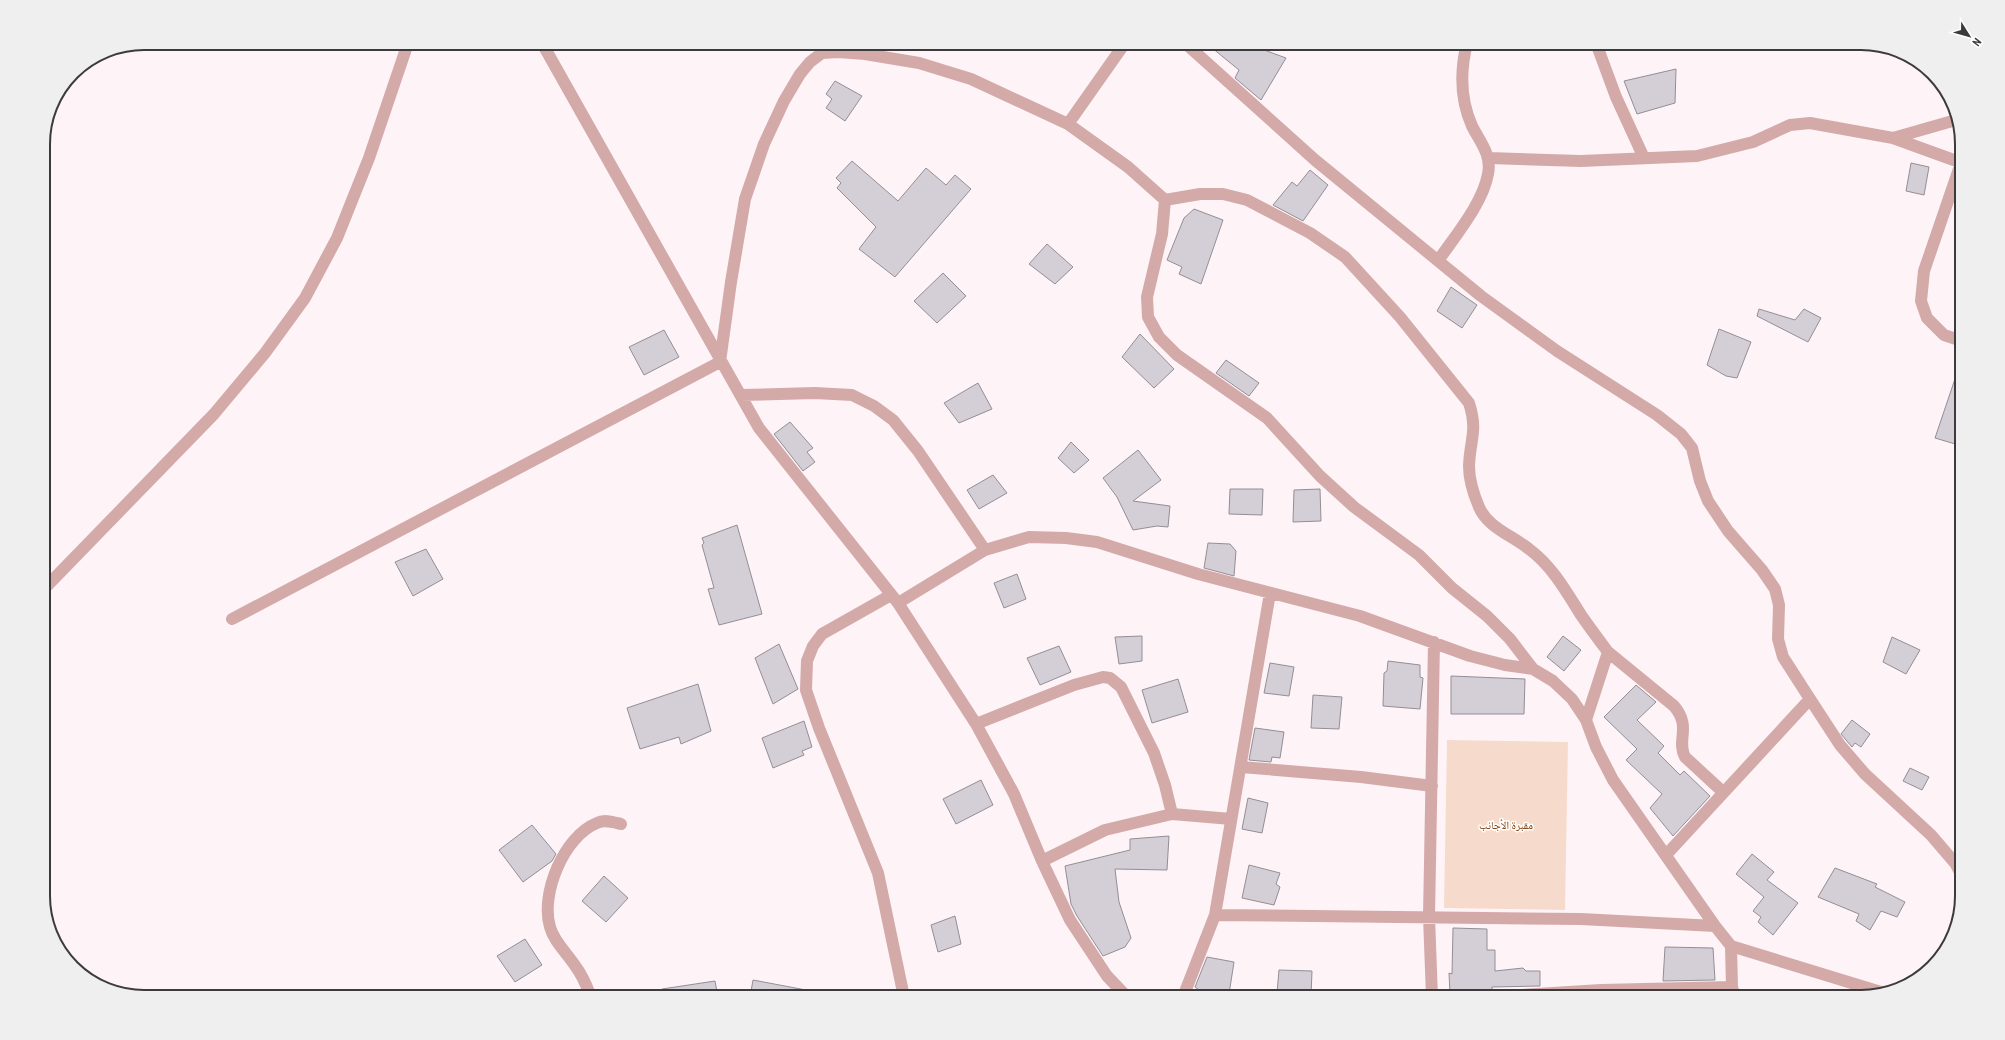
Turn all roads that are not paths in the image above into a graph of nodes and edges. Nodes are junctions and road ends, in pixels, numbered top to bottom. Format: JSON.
{"nodes":[{"id":1,"x":406,"y":50,"type":"edge"},
{"id":2,"x":546,"y":50,"type":"edge"},
{"id":3,"x":1120,"y":50,"type":"edge"},
{"id":4,"x":1193,"y":50,"type":"edge"},
{"id":5,"x":1466,"y":50,"type":"edge"},
{"id":6,"x":1599,"y":50,"type":"edge"},
{"id":7,"x":1952,"y":121,"type":"edge"},
{"id":8,"x":1068,"y":124,"type":"junction"},
{"id":9,"x":1893,"y":138,"type":"junction"},
{"id":10,"x":1489,"y":158,"type":"junction"},
{"id":11,"x":1644,"y":158,"type":"junction"},
{"id":12,"x":1955,"y":160,"type":"edge"},
{"id":13,"x":1955,"y":183,"type":"edge"},
{"id":14,"x":1165,"y":200,"type":"junction"},
{"id":15,"x":1438,"y":261,"type":"junction"},
{"id":16,"x":1955,"y":339,"type":"edge"},
{"id":17,"x":720,"y":362,"type":"junction"},
{"id":18,"x":741,"y":395,"type":"junction"},
{"id":19,"x":985,"y":550,"type":"junction"},
{"id":20,"x":50,"y":583,"type":"edge"},
{"id":21,"x":1270,"y":593,"type":"junction"},
{"id":22,"x":894,"y":599,"type":"junction"},
{"id":23,"x":232,"y":619,"type":"dead end"},
{"id":24,"x":1434,"y":642,"type":"junction"},
{"id":25,"x":1608,"y":652,"type":"junction"},
{"id":26,"x":1533,"y":669,"type":"junction"},
{"id":27,"x":1810,"y":699,"type":"junction"},
{"id":28,"x":1586,"y":720,"type":"junction"},
{"id":29,"x":976,"y":724,"type":"junction"},
{"id":30,"x":1241,"y":767,"type":"junction"},
{"id":31,"x":1432,"y":786,"type":"junction"},
{"id":32,"x":1723,"y":792,"type":"junction"},
{"id":33,"x":1172,"y":814,"type":"junction"},
{"id":34,"x":1231,"y":819,"type":"junction"},
{"id":35,"x":620,"y":824,"type":"dead end"},
{"id":36,"x":1666,"y":855,"type":"junction"},
{"id":37,"x":1042,"y":861,"type":"junction"},
{"id":38,"x":1955,"y":864,"type":"edge"},
{"id":39,"x":1215,"y":915,"type":"junction"},
{"id":40,"x":1429,"y":918,"type":"junction"},
{"id":41,"x":1715,"y":926,"type":"junction"},
{"id":42,"x":1731,"y":946,"type":"junction"},
{"id":43,"x":1872,"y":989,"type":"edge"},
{"id":44,"x":588,"y":990,"type":"edge"},
{"id":45,"x":903,"y":990,"type":"edge"},
{"id":46,"x":1120,"y":990,"type":"edge"},
{"id":47,"x":1186,"y":990,"type":"edge"},
{"id":48,"x":1432,"y":990,"type":"edge"},
{"id":49,"x":1733,"y":990,"type":"edge"}],
"edges":[{"from":1,"to":20,"type":"street"},
{"from":2,"to":17,"type":"street"},
{"from":3,"to":8,"type":"street"},
{"from":4,"to":15,"type":"street"},
{"from":5,"to":10,"type":"street"},
{"from":6,"to":11,"type":"street"},
{"from":7,"to":9,"type":"street"},
{"from":8,"to":14,"type":"street"},
{"from":8,"to":17,"type":"street"},
{"from":9,"to":11,"type":"street"},
{"from":9,"to":12,"type":"street"},
{"from":10,"to":11,"type":"street"},
{"from":10,"to":15,"type":"street"},
{"from":13,"to":16,"type":"street"},
{"from":14,"to":25,"type":"street"},
{"from":14,"to":26,"type":"street"},
{"from":15,"to":27,"type":"street"},
{"from":17,"to":18,"type":"street"},
{"from":17,"to":23,"type":"street"},
{"from":18,"to":19,"type":"street"},
{"from":18,"to":22,"type":"street"},
{"from":19,"to":21,"type":"street"},
{"from":19,"to":22,"type":"street"},
{"from":21,"to":24,"type":"street"},
{"from":21,"to":30,"type":"street"},
{"from":22,"to":29,"type":"street"},
{"from":22,"to":45,"type":"street"},
{"from":24,"to":26,"type":"street"},
{"from":24,"to":31,"type":"street"},
{"from":25,"to":28,"type":"street"},
{"from":25,"to":32,"type":"street"},
{"from":26,"to":28,"type":"street"},
{"from":27,"to":32,"type":"street"},
{"from":27,"to":38,"type":"street"},
{"from":28,"to":36,"type":"street"},
{"from":29,"to":33,"type":"street"},
{"from":29,"to":37,"type":"street"},
{"from":30,"to":31,"type":"street"},
{"from":30,"to":34,"type":"street"},
{"from":31,"to":40,"type":"street"},
{"from":32,"to":36,"type":"street"},
{"from":33,"to":34,"type":"street"},
{"from":33,"to":37,"type":"street"},
{"from":34,"to":39,"type":"street"},
{"from":35,"to":44,"type":"street"},
{"from":36,"to":41,"type":"street"},
{"from":37,"to":46,"type":"street"},
{"from":39,"to":40,"type":"street"},
{"from":39,"to":47,"type":"street"},
{"from":40,"to":41,"type":"street"},
{"from":40,"to":48,"type":"street"},
{"from":41,"to":42,"type":"street"},
{"from":42,"to":43,"type":"street"},
{"from":42,"to":49,"type":"street"}]}
